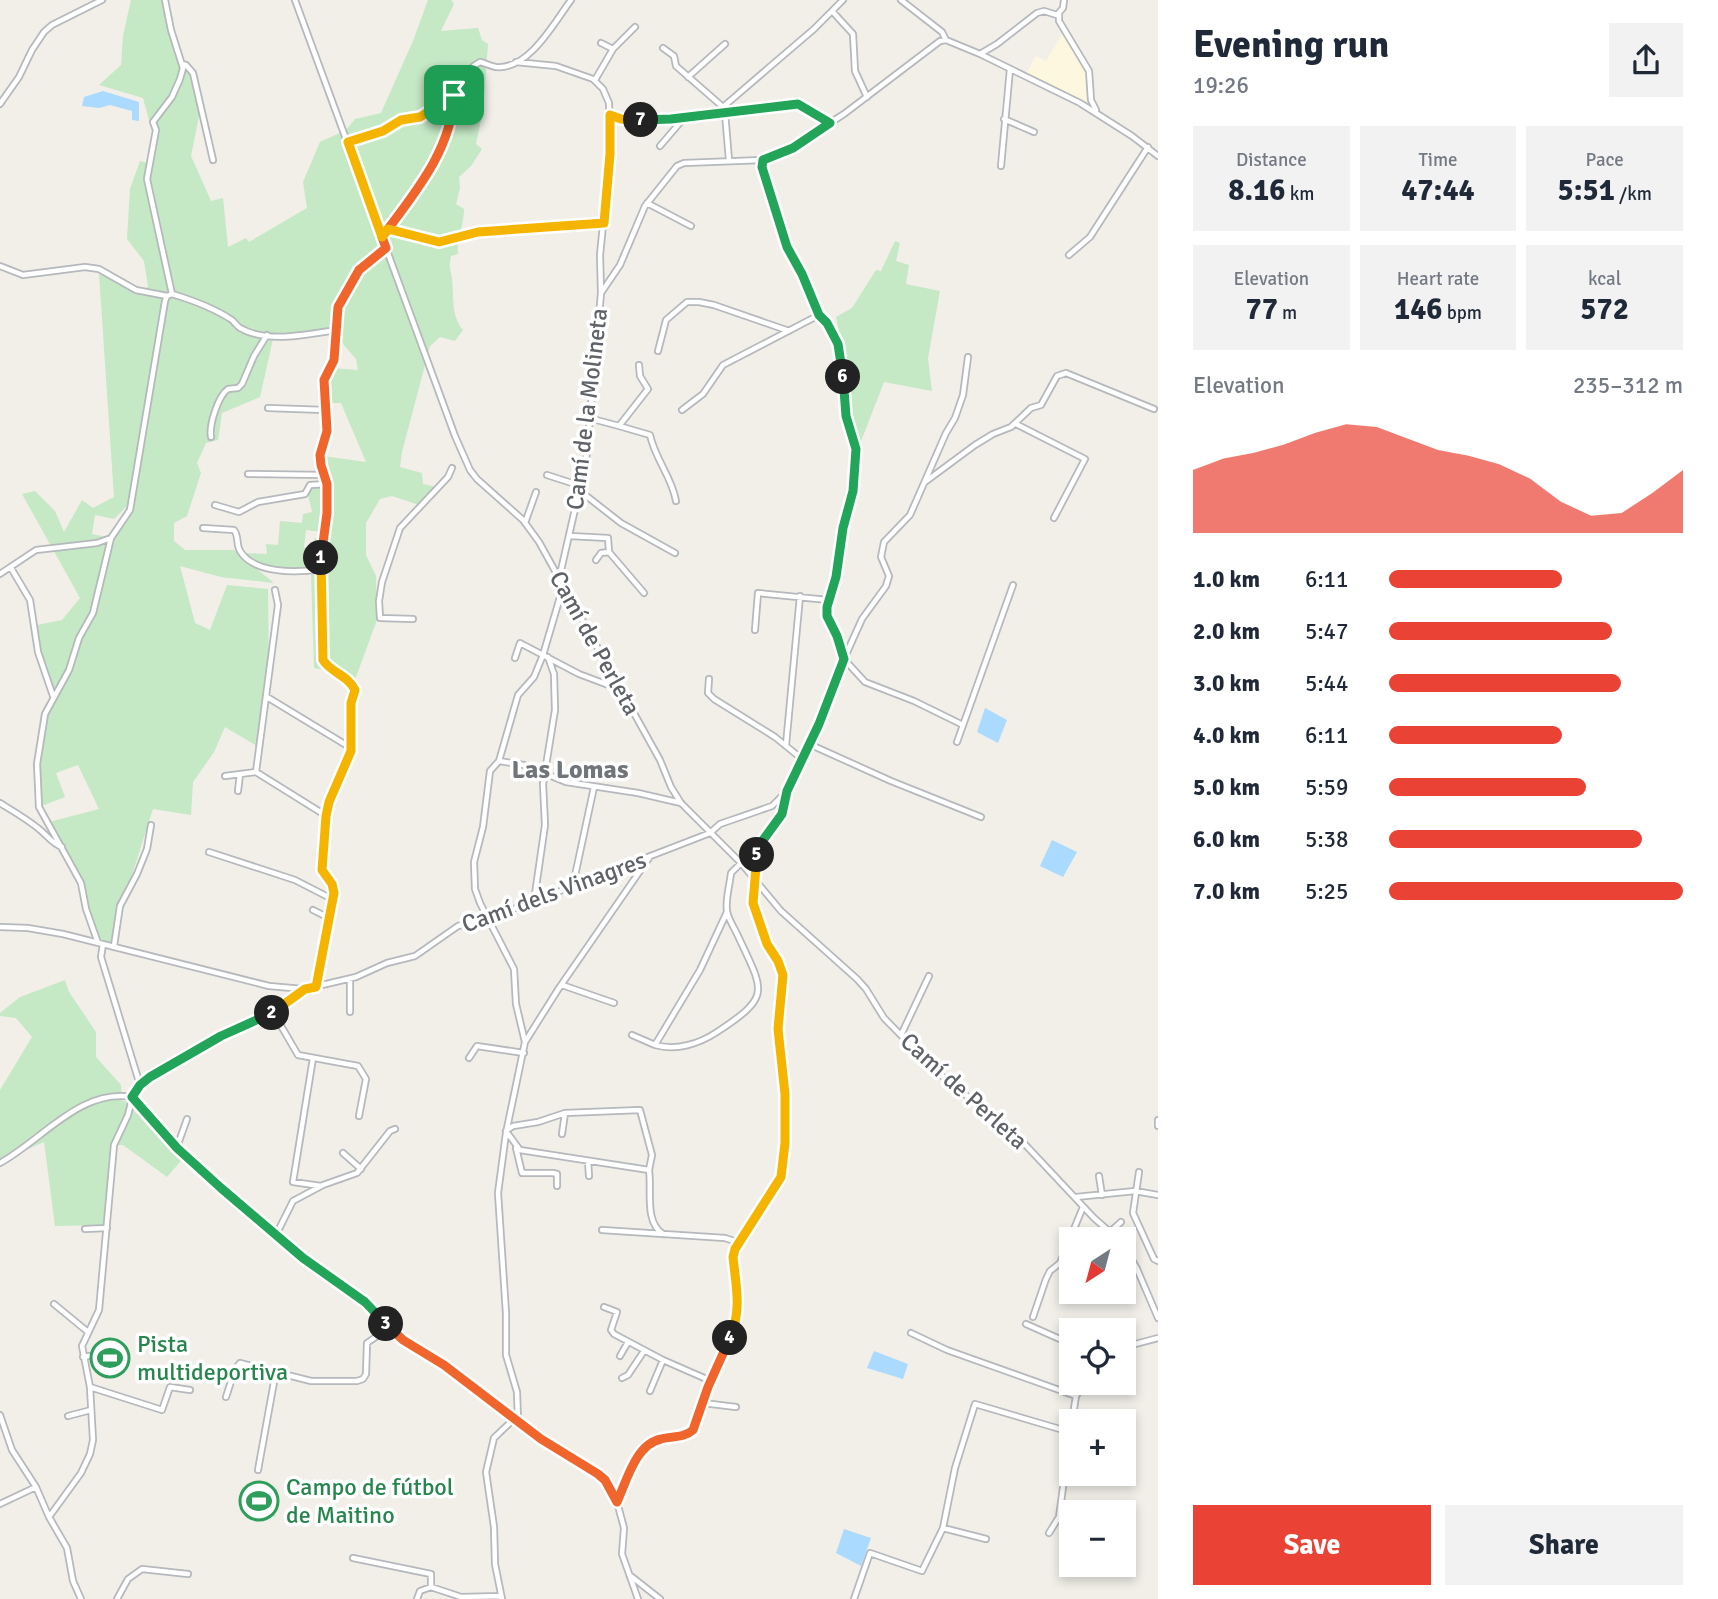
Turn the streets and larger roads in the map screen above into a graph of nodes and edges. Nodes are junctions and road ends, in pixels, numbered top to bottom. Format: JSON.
{"nodes":[{"id":1,"x":102,"y":0,"type":"edge"},
{"id":2,"x":165,"y":0,"type":"edge"},
{"id":3,"x":295,"y":0,"type":"edge"},
{"id":4,"x":570,"y":0,"type":"edge"},
{"id":5,"x":843,"y":0,"type":"edge"},
{"id":6,"x":901,"y":0,"type":"edge"},
{"id":7,"x":1064,"y":0,"type":"edge"},
{"id":8,"x":832,"y":11,"type":"junction"},
{"id":9,"x":1059,"y":13,"type":"junction"},
{"id":10,"x":635,"y":27,"type":"dead end"},
{"id":11,"x":946,"y":40,"type":"junction"},
{"id":12,"x":601,"y":43,"type":"dead end"},
{"id":13,"x":725,"y":44,"type":"dead end"},
{"id":14,"x":663,"y":48,"type":"dead end"},
{"id":15,"x":613,"y":49,"type":"junction"},
{"id":16,"x":979,"y":54,"type":"junction"},
{"id":17,"x":516,"y":62,"type":"junction"},
{"id":18,"x":182,"y":64,"type":"junction"},
{"id":19,"x":1010,"y":69,"type":"junction"},
{"id":20,"x":688,"y":77,"type":"junction"},
{"id":21,"x":595,"y":80,"type":"junction"},
{"id":22,"x":454,"y":95,"type":"junction"},
{"id":23,"x":867,"y":97,"type":"junction"},
{"id":24,"x":0,"y":104,"type":"edge"},
{"id":25,"x":724,"y":110,"type":"junction"},
{"id":26,"x":610,"y":115,"type":"junction"},
{"id":27,"x":1101,"y":116,"type":"junction"},
{"id":28,"x":684,"y":118,"type":"junction"},
{"id":29,"x":1004,"y":119,"type":"junction"},
{"id":30,"x":830,"y":123,"type":"junction"},
{"id":31,"x":1034,"y":132,"type":"dead end"},
{"id":32,"x":348,"y":142,"type":"junction"},
{"id":33,"x":660,"y":146,"type":"dead end"},
{"id":34,"x":1148,"y":147,"type":"junction"},
{"id":35,"x":1158,"y":156,"type":"edge"},
{"id":36,"x":213,"y":160,"type":"dead end"},
{"id":37,"x":729,"y":160,"type":"junction"},
{"id":38,"x":763,"y":160,"type":"junction"},
{"id":39,"x":1001,"y":166,"type":"dead end"},
{"id":40,"x":647,"y":203,"type":"junction"},
{"id":41,"x":604,"y":223,"type":"junction"},
{"id":42,"x":691,"y":226,"type":"dead end"},
{"id":43,"x":388,"y":229,"type":"junction"},
{"id":44,"x":382,"y":237,"type":"junction"},
{"id":45,"x":386,"y":248,"type":"junction"},
{"id":46,"x":1069,"y":255,"type":"dead end"},
{"id":47,"x":0,"y":266,"type":"edge"},
{"id":48,"x":601,"y":293,"type":"junction"},
{"id":49,"x":681,"y":294,"type":"dead end"},
{"id":50,"x":169,"y":295,"type":"junction"},
{"id":51,"x":687,"y":302,"type":"junction"},
{"id":52,"x":819,"y":315,"type":"junction"},
{"id":53,"x":337,"y":330,"type":"junction"},
{"id":54,"x":789,"y":331,"type":"junction"},
{"id":55,"x":267,"y":335,"type":"junction"},
{"id":56,"x":658,"y":351,"type":"dead end"},
{"id":57,"x":968,"y":357,"type":"dead end"},
{"id":58,"x":639,"y":365,"type":"dead end"},
{"id":59,"x":268,"y":408,"type":"dead end"},
{"id":60,"x":1154,"y":409,"type":"dead end"},
{"id":61,"x":325,"y":410,"type":"junction"},
{"id":62,"x":682,"y":410,"type":"dead end"},
{"id":63,"x":589,"y":418,"type":"junction"},
{"id":64,"x":1016,"y":424,"type":"junction"},
{"id":65,"x":619,"y":426,"type":"junction"},
{"id":66,"x":211,"y":438,"type":"dead end"},
{"id":67,"x":452,"y":468,"type":"dead end"},
{"id":68,"x":248,"y":474,"type":"dead end"},
{"id":69,"x":324,"y":475,"type":"junction"},
{"id":70,"x":547,"y":475,"type":"dead end"},
{"id":71,"x":924,"y":482,"type":"junction"},
{"id":72,"x":327,"y":484,"type":"junction"},
{"id":73,"x":581,"y":489,"type":"junction"},
{"id":74,"x":536,"y":492,"type":"dead end"},
{"id":75,"x":676,"y":501,"type":"dead end"},
{"id":76,"x":215,"y":505,"type":"dead end"},
{"id":77,"x":1054,"y":518,"type":"dead end"},
{"id":78,"x":525,"y":523,"type":"junction"},
{"id":79,"x":204,"y":528,"type":"dead end"},
{"id":80,"x":570,"y":536,"type":"junction"},
{"id":81,"x":111,"y":538,"type":"junction"},
{"id":82,"x":609,"y":552,"type":"junction"},
{"id":83,"x":674,"y":553,"type":"dead end"},
{"id":84,"x":596,"y":560,"type":"dead end"},
{"id":85,"x":11,"y":568,"type":"junction"},
{"id":86,"x":321,"y":569,"type":"junction"},
{"id":87,"x":0,"y":574,"type":"edge"},
{"id":88,"x":559,"y":580,"type":"junction"},
{"id":89,"x":1013,"y":585,"type":"dead end"},
{"id":90,"x":563,"y":587,"type":"junction"},
{"id":91,"x":275,"y":590,"type":"dead end"},
{"id":92,"x":644,"y":593,"type":"dead end"},
{"id":93,"x":800,"y":596,"type":"junction"},
{"id":94,"x":828,"y":600,"type":"junction"},
{"id":95,"x":413,"y":619,"type":"dead end"},
{"id":96,"x":754,"y":630,"type":"dead end"},
{"id":97,"x":546,"y":656,"type":"junction"},
{"id":98,"x":515,"y":657,"type":"dead end"},
{"id":99,"x":844,"y":659,"type":"junction"},
{"id":100,"x":709,"y":679,"type":"dead end"},
{"id":101,"x":620,"y":689,"type":"junction"},
{"id":102,"x":54,"y":697,"type":"junction"},
{"id":103,"x":267,"y":697,"type":"junction"},
{"id":104,"x":962,"y":725,"type":"junction"},
{"id":105,"x":957,"y":742,"type":"dead end"},
{"id":106,"x":810,"y":744,"type":"junction"},
{"id":107,"x":786,"y":745,"type":"junction"},
{"id":108,"x":351,"y":748,"type":"junction"},
{"id":109,"x":802,"y":759,"type":"junction"},
{"id":110,"x":499,"y":761,"type":"junction"},
{"id":111,"x":257,"y":772,"type":"junction"},
{"id":112,"x":240,"y":774,"type":"junction"},
{"id":113,"x":545,"y":774,"type":"junction"},
{"id":114,"x":225,"y":776,"type":"dead end"},
{"id":115,"x":594,"y":787,"type":"junction"},
{"id":116,"x":238,"y":791,"type":"dead end"},
{"id":117,"x":787,"y":791,"type":"junction"},
{"id":118,"x":0,"y":803,"type":"edge"},
{"id":119,"x":681,"y":803,"type":"junction"},
{"id":120,"x":326,"y":816,"type":"junction"},
{"id":121,"x":981,"y":817,"type":"dead end"},
{"id":122,"x":150,"y":825,"type":"dead end"},
{"id":123,"x":710,"y":833,"type":"junction"},
{"id":124,"x":63,"y":848,"type":"junction"},
{"id":125,"x":209,"y":852,"type":"dead end"},
{"id":126,"x":650,"y":858,"type":"junction"},
{"id":127,"x":741,"y":863,"type":"junction"},
{"id":128,"x":755,"y":882,"type":"junction"},
{"id":129,"x":573,"y":886,"type":"junction"},
{"id":130,"x":332,"y":899,"type":"junction"},
{"id":131,"x":534,"y":901,"type":"junction"},
{"id":132,"x":313,"y":910,"type":"dead end"},
{"id":133,"x":727,"y":911,"type":"junction"},
{"id":134,"x":329,"y":918,"type":"junction"},
{"id":135,"x":490,"y":918,"type":"junction"},
{"id":136,"x":0,"y":927,"type":"edge"},
{"id":137,"x":101,"y":943,"type":"junction"},
{"id":138,"x":114,"y":946,"type":"junction"},
{"id":139,"x":929,"y":976,"type":"dead end"},
{"id":140,"x":351,"y":979,"type":"junction"},
{"id":141,"x":561,"y":985,"type":"junction"},
{"id":142,"x":316,"y":987,"type":"junction"},
{"id":143,"x":305,"y":989,"type":"junction"},
{"id":144,"x":614,"y":1003,"type":"dead end"},
{"id":145,"x":273,"y":1012,"type":"junction"},
{"id":146,"x":349,"y":1012,"type":"dead end"},
{"id":147,"x":632,"y":1035,"type":"dead end"},
{"id":148,"x":901,"y":1035,"type":"junction"},
{"id":149,"x":526,"y":1042,"type":"junction"},
{"id":150,"x":655,"y":1045,"type":"junction"},
{"id":151,"x":524,"y":1053,"type":"junction"},
{"id":152,"x":313,"y":1058,"type":"junction"},
{"id":153,"x":469,"y":1058,"type":"dead end"},
{"id":154,"x":140,"y":1085,"type":"junction"},
{"id":155,"x":132,"y":1097,"type":"junction"},
{"id":156,"x":565,"y":1113,"type":"junction"},
{"id":157,"x":359,"y":1116,"type":"dead end"},
{"id":158,"x":187,"y":1119,"type":"dead end"},
{"id":159,"x":1158,"y":1120,"type":"edge"},
{"id":160,"x":1158,"y":1126,"type":"edge"},
{"id":161,"x":395,"y":1129,"type":"dead end"},
{"id":162,"x":506,"y":1131,"type":"junction"},
{"id":163,"x":562,"y":1134,"type":"dead end"},
{"id":164,"x":516,"y":1147,"type":"junction"},
{"id":165,"x":177,"y":1148,"type":"junction"},
{"id":166,"x":342,"y":1153,"type":"dead end"},
{"id":167,"x":587,"y":1160,"type":"junction"},
{"id":168,"x":0,"y":1163,"type":"edge"},
{"id":169,"x":361,"y":1169,"type":"junction"},
{"id":170,"x":649,"y":1170,"type":"junction"},
{"id":171,"x":1139,"y":1172,"type":"dead end"},
{"id":172,"x":1099,"y":1176,"type":"dead end"},
{"id":173,"x":589,"y":1177,"type":"dead end"},
{"id":174,"x":321,"y":1186,"type":"junction"},
{"id":175,"x":557,"y":1186,"type":"dead end"},
{"id":176,"x":1135,"y":1191,"type":"junction"},
{"id":177,"x":1102,"y":1195,"type":"junction"},
{"id":178,"x":1158,"y":1195,"type":"edge"},
{"id":179,"x":1075,"y":1197,"type":"junction"},
{"id":180,"x":1083,"y":1207,"type":"junction"},
{"id":181,"x":1121,"y":1222,"type":"dead end"},
{"id":182,"x":1106,"y":1227,"type":"edge"},
{"id":183,"x":1115,"y":1227,"type":"edge"},
{"id":184,"x":107,"y":1228,"type":"junction"},
{"id":185,"x":85,"y":1229,"type":"dead end"},
{"id":186,"x":602,"y":1230,"type":"dead end"},
{"id":187,"x":663,"y":1234,"type":"junction"},
{"id":188,"x":276,"y":1235,"type":"junction"},
{"id":189,"x":737,"y":1242,"type":"junction"},
{"id":190,"x":1158,"y":1261,"type":"edge"},
{"id":191,"x":1136,"y":1268,"type":"edge"},
{"id":192,"x":54,"y":1304,"type":"dead end"},
{"id":193,"x":1156,"y":1306,"type":"edge"},
{"id":194,"x":604,"y":1307,"type":"dead end"},
{"id":195,"x":1033,"y":1317,"type":"dead end"},
{"id":196,"x":1158,"y":1318,"type":"edge"},
{"id":197,"x":1026,"y":1324,"type":"dead end"},
{"id":198,"x":389,"y":1328,"type":"junction"},
{"id":199,"x":88,"y":1332,"type":"junction"},
{"id":200,"x":911,"y":1333,"type":"dead end"},
{"id":201,"x":1158,"y":1338,"type":"edge"},
{"id":202,"x":1059,"y":1339,"type":"edge"},
{"id":203,"x":628,"y":1342,"type":"junction"},
{"id":204,"x":1136,"y":1344,"type":"edge"},
{"id":205,"x":644,"y":1351,"type":"junction"},
{"id":206,"x":110,"y":1353,"type":"dead end"},
{"id":207,"x":620,"y":1356,"type":"dead end"},
{"id":208,"x":83,"y":1357,"type":"junction"},
{"id":209,"x":663,"y":1360,"type":"junction"},
{"id":210,"x":276,"y":1371,"type":"junction"},
{"id":211,"x":622,"y":1377,"type":"dead end"},
{"id":212,"x":711,"y":1381,"type":"junction"},
{"id":213,"x":90,"y":1387,"type":"junction"},
{"id":214,"x":190,"y":1390,"type":"dead end"},
{"id":215,"x":650,"y":1391,"type":"dead end"},
{"id":216,"x":1076,"y":1396,"type":"joint"},
{"id":217,"x":226,"y":1397,"type":"dead end"},
{"id":218,"x":703,"y":1402,"type":"junction"},
{"id":219,"x":736,"y":1407,"type":"dead end"},
{"id":220,"x":1074,"y":1409,"type":"edge"},
{"id":221,"x":91,"y":1410,"type":"junction"},
{"id":222,"x":0,"y":1415,"type":"edge"},
{"id":223,"x":68,"y":1416,"type":"dead end"},
{"id":224,"x":516,"y":1419,"type":"junction"},
{"id":225,"x":1059,"y":1429,"type":"edge"},
{"id":226,"x":258,"y":1470,"type":"dead end"},
{"id":227,"x":1063,"y":1486,"type":"edge"},
{"id":228,"x":36,"y":1487,"type":"junction"},
{"id":229,"x":617,"y":1502,"type":"junction"},
{"id":230,"x":0,"y":1504,"type":"edge"},
{"id":231,"x":49,"y":1517,"type":"junction"},
{"id":232,"x":943,"y":1528,"type":"junction"},
{"id":233,"x":1049,"y":1533,"type":"dead end"},
{"id":234,"x":986,"y":1539,"type":"dead end"},
{"id":235,"x":354,"y":1558,"type":"dead end"},
{"id":236,"x":188,"y":1574,"type":"dead end"},
{"id":237,"x":632,"y":1577,"type":"junction"},
{"id":238,"x":431,"y":1587,"type":"junction"},
{"id":239,"x":502,"y":1597,"type":"edge"},
{"id":240,"x":81,"y":1599,"type":"edge"},
{"id":241,"x":117,"y":1599,"type":"edge"},
{"id":242,"x":417,"y":1599,"type":"edge"},
{"id":243,"x":638,"y":1599,"type":"edge"},
{"id":244,"x":660,"y":1599,"type":"edge"},
{"id":245,"x":854,"y":1599,"type":"edge"}],
"edges":[{"from":1,"to":24,"type":"street"},
{"from":2,"to":18,"type":"street"},
{"from":3,"to":32,"type":"street","name":"Camí de Perleta"},
{"from":4,"to":17,"type":"street"},
{"from":5,"to":8,"type":"street"},
{"from":6,"to":11,"type":"street"},
{"from":7,"to":9,"type":"street"},
{"from":8,"to":23,"type":"street"},
{"from":8,"to":25,"type":"street"},
{"from":9,"to":16,"type":"street"},
{"from":9,"to":27,"type":"street"},
{"from":10,"to":15,"type":"street"},
{"from":11,"to":16,"type":"street"},
{"from":11,"to":23,"type":"street","name":"Camí de la Molineta"},
{"from":12,"to":15,"type":"street"},
{"from":13,"to":20,"type":"street"},
{"from":14,"to":20,"type":"street"},
{"from":15,"to":21,"type":"street"},
{"from":16,"to":19,"type":"street"},
{"from":17,"to":21,"type":"street"},
{"from":17,"to":22,"type":"street"},
{"from":18,"to":36,"type":"street"},
{"from":18,"to":50,"type":"street"},
{"from":19,"to":27,"type":"street"},
{"from":19,"to":29,"type":"street"},
{"from":20,"to":25,"type":"street"},
{"from":21,"to":26,"type":"street"},
{"from":22,"to":32,"type":"street"},
{"from":22,"to":43,"type":"street"},
{"from":23,"to":30,"type":"street","name":"Camí de la Molineta"},
{"from":25,"to":28,"type":"street"},
{"from":25,"to":30,"type":"street"},
{"from":25,"to":37,"type":"street"},
{"from":26,"to":28,"type":"street"},
{"from":26,"to":41,"type":"street"},
{"from":27,"to":34,"type":"street"},
{"from":28,"to":33,"type":"street"},
{"from":29,"to":31,"type":"street"},
{"from":29,"to":39,"type":"street"},
{"from":30,"to":38,"type":"street","name":"Camí de la Molineta"},
{"from":32,"to":44,"type":"street","name":"Camí de Perleta"},
{"from":34,"to":35,"type":"street"},
{"from":34,"to":46,"type":"street"},
{"from":37,"to":38,"type":"street","name":"Camí de la Molineta"},
{"from":37,"to":40,"type":"street","name":"Camí de la Molineta"},
{"from":38,"to":52,"type":"street"},
{"from":40,"to":42,"type":"street"},
{"from":40,"to":48,"type":"street","name":"Camí de la Molineta"},
{"from":41,"to":43,"type":"street"},
{"from":41,"to":48,"type":"street"},
{"from":43,"to":44,"type":"street"},
{"from":44,"to":45,"type":"street","name":"Camí de Perleta"},
{"from":45,"to":53,"type":"street"},
{"from":45,"to":78,"type":"street","name":"Camí de Perleta"},
{"from":47,"to":50,"type":"street"},
{"from":48,"to":63,"type":"street","name":"Camí de la Molineta"},
{"from":49,"to":51,"type":"street"},
{"from":50,"to":55,"type":"street"},
{"from":50,"to":81,"type":"street"},
{"from":51,"to":54,"type":"street"},
{"from":51,"to":56,"type":"street"},
{"from":52,"to":54,"type":"street"},
{"from":52,"to":94,"type":"street"},
{"from":53,"to":55,"type":"street"},
{"from":53,"to":61,"type":"street"},
{"from":54,"to":62,"type":"street"},
{"from":55,"to":66,"type":"street"},
{"from":57,"to":71,"type":"street"},
{"from":58,"to":65,"type":"street"},
{"from":59,"to":61,"type":"street"},
{"from":60,"to":64,"type":"street"},
{"from":61,"to":69,"type":"street"},
{"from":63,"to":65,"type":"street"},
{"from":63,"to":73,"type":"street","name":"Camí de la Molineta"},
{"from":64,"to":71,"type":"street"},
{"from":64,"to":77,"type":"street"},
{"from":65,"to":75,"type":"street"},
{"from":67,"to":95,"type":"street"},
{"from":68,"to":69,"type":"street"},
{"from":69,"to":72,"type":"street"},
{"from":70,"to":73,"type":"street"},
{"from":71,"to":99,"type":"street"},
{"from":72,"to":76,"type":"street"},
{"from":72,"to":86,"type":"street"},
{"from":73,"to":80,"type":"street","name":"Camí de la Molineta"},
{"from":73,"to":83,"type":"street"},
{"from":74,"to":78,"type":"street"},
{"from":78,"to":88,"type":"street","name":"Camí de Perleta"},
{"from":79,"to":86,"type":"street"},
{"from":80,"to":82,"type":"street"},
{"from":80,"to":88,"type":"street","name":"Camí de la Molineta"},
{"from":81,"to":85,"type":"street"},
{"from":81,"to":102,"type":"street"},
{"from":82,"to":84,"type":"street"},
{"from":82,"to":92,"type":"street"},
{"from":85,"to":87,"type":"street"},
{"from":85,"to":102,"type":"street"},
{"from":86,"to":108,"type":"street"},
{"from":88,"to":90,"type":"street","name":"Camí de Perleta"},
{"from":89,"to":104,"type":"street"},
{"from":90,"to":97,"type":"street"},
{"from":90,"to":101,"type":"street","name":"Camí de Perleta"},
{"from":91,"to":103,"type":"street"},
{"from":93,"to":94,"type":"street"},
{"from":93,"to":96,"type":"street"},
{"from":93,"to":107,"type":"street"},
{"from":94,"to":99,"type":"street"},
{"from":97,"to":98,"type":"street"},
{"from":97,"to":101,"type":"street"},
{"from":97,"to":110,"type":"street"},
{"from":97,"to":113,"type":"street"},
{"from":99,"to":104,"type":"street"},
{"from":99,"to":106,"type":"street"},
{"from":100,"to":107,"type":"street"},
{"from":101,"to":119,"type":"street","name":"Camí de Perleta"},
{"from":102,"to":124,"type":"street"},
{"from":103,"to":108,"type":"street"},
{"from":103,"to":111,"type":"street"},
{"from":104,"to":105,"type":"street"},
{"from":106,"to":109,"type":"street"},
{"from":106,"to":121,"type":"street"},
{"from":107,"to":109,"type":"street"},
{"from":108,"to":120,"type":"street"},
{"from":109,"to":117,"type":"street"},
{"from":110,"to":113,"type":"street"},
{"from":110,"to":135,"type":"street"},
{"from":111,"to":112,"type":"street"},
{"from":111,"to":120,"type":"street"},
{"from":112,"to":114,"type":"street"},
{"from":112,"to":116,"type":"street"},
{"from":113,"to":115,"type":"street"},
{"from":113,"to":131,"type":"street"},
{"from":115,"to":119,"type":"street"},
{"from":115,"to":129,"type":"street"},
{"from":117,"to":123,"type":"street","name":"Camí dels Vinagres"},
{"from":117,"to":128,"type":"street"},
{"from":118,"to":124,"type":"street"},
{"from":119,"to":123,"type":"street","name":"Camí de Perleta"},
{"from":120,"to":130,"type":"street"},
{"from":122,"to":138,"type":"street"},
{"from":123,"to":126,"type":"street","name":"Camí dels Vinagres"},
{"from":123,"to":127,"type":"street","name":"Camí de Perleta"},
{"from":124,"to":137,"type":"street"},
{"from":125,"to":130,"type":"street"},
{"from":126,"to":129,"type":"street","name":"Camí dels Vinagres"},
{"from":126,"to":141,"type":"street"},
{"from":127,"to":128,"type":"street","name":"Camí de Perleta"},
{"from":127,"to":133,"type":"street"},
{"from":128,"to":148,"type":"street","name":"Camí de Perleta"},
{"from":128,"to":189,"type":"street"},
{"from":129,"to":131,"type":"street","name":"Camí dels Vinagres"},
{"from":130,"to":134,"type":"street"},
{"from":131,"to":135,"type":"street","name":"Camí dels Vinagres"},
{"from":132,"to":134,"type":"street"},
{"from":133,"to":150,"type":"street"},
{"from":133,"to":150,"type":"street"},
{"from":134,"to":142,"type":"street"},
{"from":135,"to":140,"type":"street","name":"Camí dels Vinagres"},
{"from":135,"to":149,"type":"street"},
{"from":136,"to":137,"type":"street"},
{"from":137,"to":138,"type":"street"},
{"from":137,"to":154,"type":"street"},
{"from":138,"to":143,"type":"street"},
{"from":139,"to":148,"type":"street"},
{"from":140,"to":142,"type":"street","name":"Camí dels Vinagres"},
{"from":140,"to":146,"type":"street"},
{"from":141,"to":144,"type":"street"},
{"from":141,"to":149,"type":"street"},
{"from":142,"to":143,"type":"street","name":"Camí dels Vinagres"},
{"from":143,"to":145,"type":"street","name":"Camí dels Vinagres"},
{"from":145,"to":152,"type":"street"},
{"from":145,"to":154,"type":"street","name":"Camí dels Vinagres"},
{"from":147,"to":150,"type":"street"},
{"from":148,"to":179,"type":"street","name":"Camí de Perleta"},
{"from":149,"to":151,"type":"street"},
{"from":151,"to":153,"type":"street"},
{"from":151,"to":162,"type":"street"},
{"from":152,"to":157,"type":"street"},
{"from":152,"to":174,"type":"street"},
{"from":154,"to":155,"type":"street","name":"Camí dels Vinagres"},
{"from":155,"to":165,"type":"street"},
{"from":155,"to":168,"type":"street"},
{"from":155,"to":184,"type":"street","name":"Camí dels Vinagres"},
{"from":156,"to":162,"type":"street"},
{"from":156,"to":163,"type":"street"},
{"from":156,"to":170,"type":"street"},
{"from":158,"to":165,"type":"street"},
{"from":159,"to":160,"type":"street"},
{"from":161,"to":169,"type":"street"},
{"from":162,"to":164,"type":"street"},
{"from":162,"to":224,"type":"street"},
{"from":164,"to":167,"type":"street"},
{"from":164,"to":175,"type":"street"},
{"from":165,"to":188,"type":"street"},
{"from":166,"to":169,"type":"street"},
{"from":167,"to":170,"type":"street"},
{"from":167,"to":173,"type":"street"},
{"from":169,"to":174,"type":"street"},
{"from":170,"to":187,"type":"street"},
{"from":171,"to":176,"type":"street"},
{"from":172,"to":177,"type":"street"},
{"from":174,"to":188,"type":"street"},
{"from":176,"to":177,"type":"street"},
{"from":176,"to":178,"type":"street"},
{"from":176,"to":190,"type":"street"},
{"from":177,"to":179,"type":"street"},
{"from":179,"to":180,"type":"street","name":"Camí de Perleta"},
{"from":180,"to":182,"type":"street","name":"Camí de Perleta"},
{"from":180,"to":195,"type":"street"},
{"from":181,"to":183,"type":"street"},
{"from":184,"to":185,"type":"street"},
{"from":184,"to":199,"type":"street","name":"Camí dels Vinagres"},
{"from":186,"to":187,"type":"street"},
{"from":187,"to":189,"type":"street"},
{"from":188,"to":198,"type":"street"},
{"from":189,"to":212,"type":"street"},
{"from":191,"to":193,"type":"street"},
{"from":192,"to":199,"type":"street"},
{"from":193,"to":196,"type":"street"},
{"from":194,"to":203,"type":"street"},
{"from":197,"to":202,"type":"street"},
{"from":198,"to":210,"type":"street"},
{"from":198,"to":224,"type":"street"},
{"from":199,"to":208,"type":"street","name":"Camí dels Vinagres"},
{"from":200,"to":216,"type":"street"},
{"from":201,"to":204,"type":"street"},
{"from":203,"to":205,"type":"street"},
{"from":203,"to":207,"type":"street"},
{"from":205,"to":209,"type":"street"},
{"from":205,"to":211,"type":"street"},
{"from":206,"to":208,"type":"street"},
{"from":208,"to":213,"type":"street"},
{"from":209,"to":212,"type":"street"},
{"from":209,"to":215,"type":"street"},
{"from":210,"to":217,"type":"street"},
{"from":210,"to":226,"type":"street"},
{"from":212,"to":218,"type":"street"},
{"from":213,"to":214,"type":"street"},
{"from":213,"to":221,"type":"street"},
{"from":216,"to":220,"type":"street"},
{"from":218,"to":219,"type":"street"},
{"from":218,"to":229,"type":"street"},
{"from":221,"to":223,"type":"street"},
{"from":221,"to":231,"type":"street"},
{"from":222,"to":228,"type":"street"},
{"from":224,"to":229,"type":"street"},
{"from":224,"to":239,"type":"street"},
{"from":225,"to":232,"type":"street"},
{"from":227,"to":233,"type":"street"},
{"from":228,"to":230,"type":"street"},
{"from":228,"to":231,"type":"street"},
{"from":229,"to":237,"type":"street"},
{"from":231,"to":240,"type":"street"},
{"from":232,"to":234,"type":"street"},
{"from":232,"to":245,"type":"street"},
{"from":235,"to":238,"type":"street"},
{"from":236,"to":241,"type":"street"},
{"from":237,"to":243,"type":"street"},
{"from":237,"to":244,"type":"street"},
{"from":238,"to":239,"type":"street"},
{"from":238,"to":242,"type":"street"}]}
